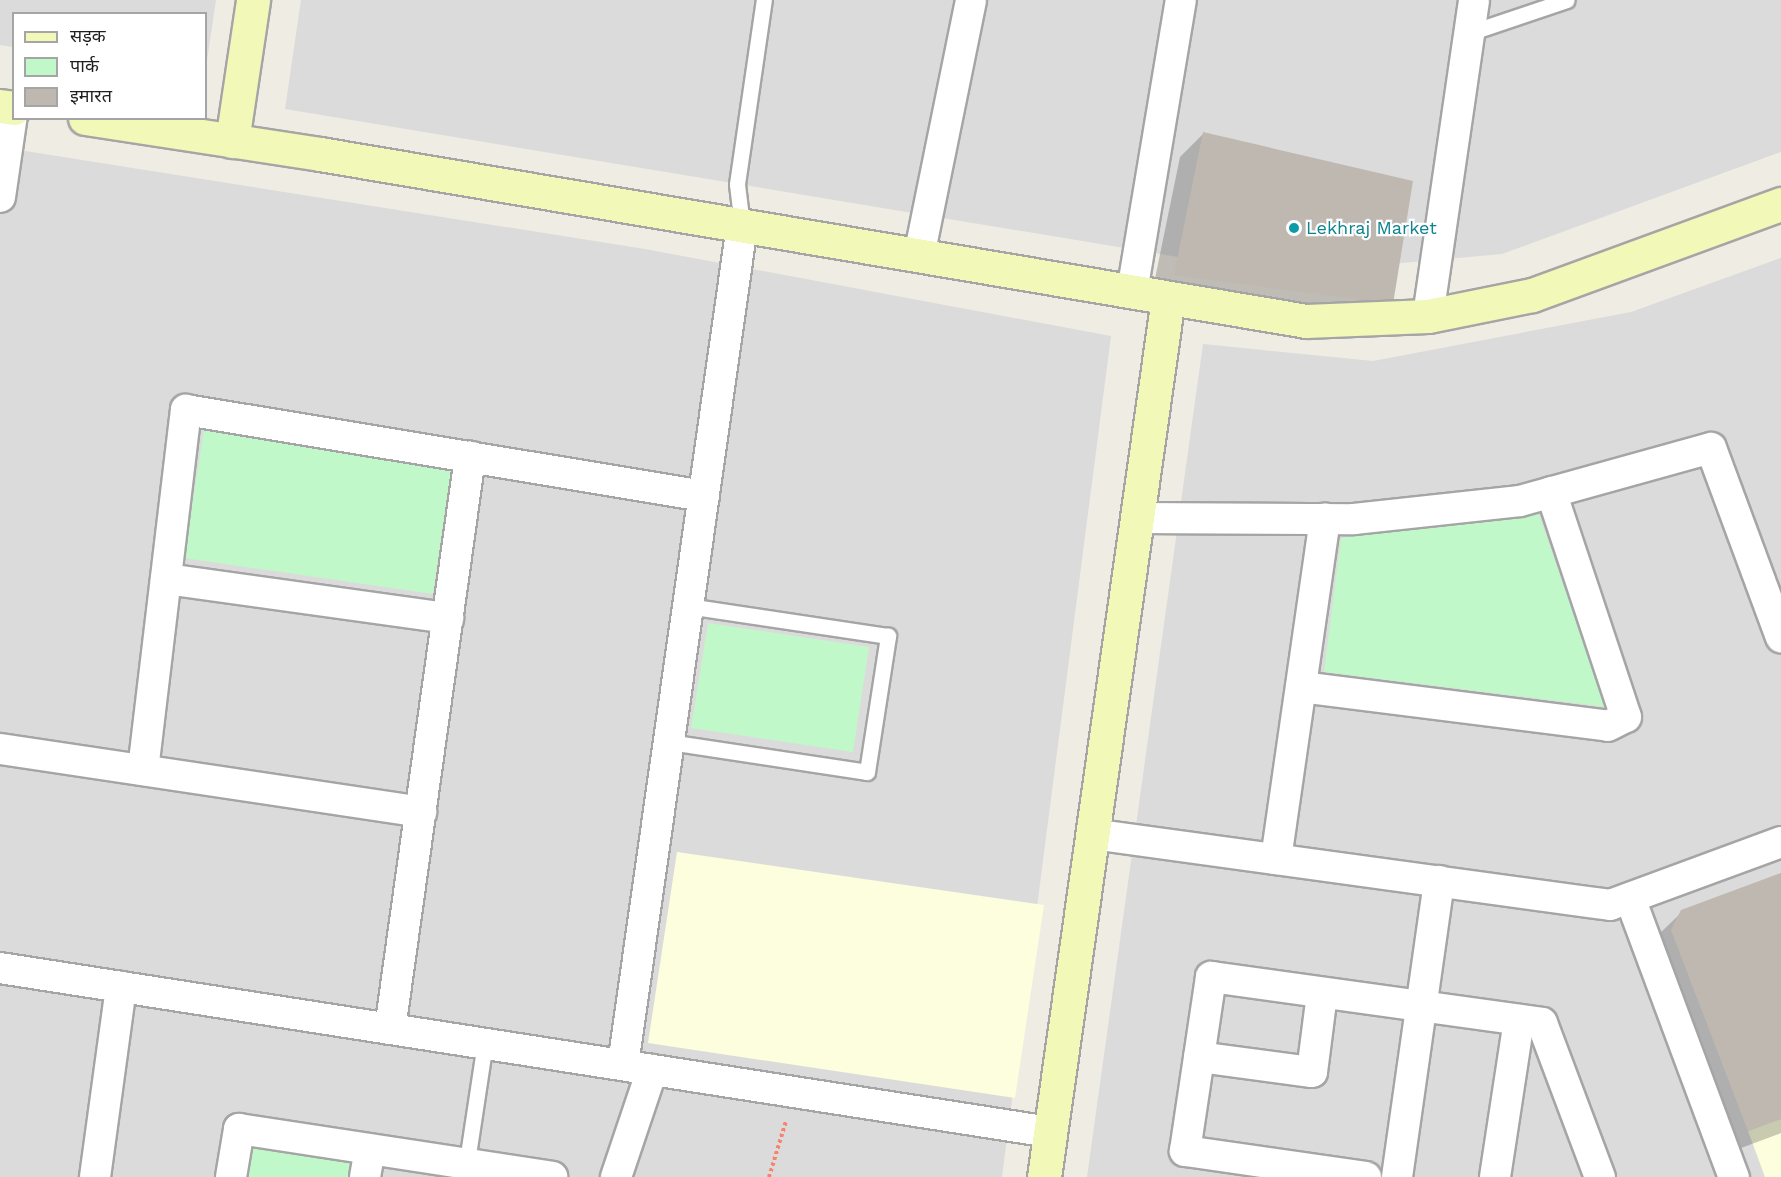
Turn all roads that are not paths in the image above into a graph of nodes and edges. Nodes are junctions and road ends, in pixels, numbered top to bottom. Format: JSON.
{"nodes":[{"id":1,"x":253,"y":0,"type":"edge"},
{"id":2,"x":765,"y":0,"type":"edge"},
{"id":3,"x":971,"y":0,"type":"edge"},
{"id":4,"x":1181,"y":0,"type":"edge"},
{"id":5,"x":1474,"y":0,"type":"edge"},
{"id":6,"x":1567,"y":0,"type":"edge"},
{"id":7,"x":1469,"y":33,"type":"junction"},
{"id":8,"x":12,"y":115,"type":"edge"},
{"id":9,"x":98,"y":120,"type":"edge"},
{"id":10,"x":232,"y":141,"type":"junction"},
{"id":11,"x":0,"y":197,"type":"edge"},
{"id":12,"x":1781,"y":204,"type":"edge"},
{"id":13,"x":742,"y":226,"type":"junction"},
{"id":14,"x":919,"y":255,"type":"junction"},
{"id":15,"x":1132,"y":292,"type":"junction"},
{"id":16,"x":1168,"y":298,"type":"junction"},
{"id":17,"x":1428,"y":316,"type":"junction"},
{"id":18,"x":470,"y":457,"type":"junction"},
{"id":19,"x":1551,"y":492,"type":"junction"},
{"id":20,"x":704,"y":496,"type":"junction"},
{"id":21,"x":1137,"y":518,"type":"junction"},
{"id":22,"x":1324,"y":519,"type":"junction"},
{"id":23,"x":166,"y":579,"type":"junction"},
{"id":24,"x":688,"y":606,"type":"junction"},
{"id":25,"x":448,"y":618,"type":"junction"},
{"id":26,"x":1781,"y":637,"type":"edge"},
{"id":27,"x":1301,"y":687,"type":"junction"},
{"id":28,"x":669,"y":742,"type":"junction"},
{"id":29,"x":0,"y":749,"type":"edge"},
{"id":30,"x":143,"y":770,"type":"junction"},
{"id":31,"x":421,"y":812,"type":"junction"},
{"id":32,"x":1092,"y":834,"type":"junction"},
{"id":33,"x":1781,"y":842,"type":"edge"},
{"id":34,"x":1276,"y":859,"type":"junction"},
{"id":35,"x":1439,"y":881,"type":"junction"},
{"id":36,"x":1630,"y":898,"type":"junction"},
{"id":37,"x":0,"y":968,"type":"edge"},
{"id":38,"x":121,"y":987,"type":"junction"},
{"id":39,"x":1322,"y":994,"type":"junction"},
{"id":40,"x":1421,"y":1008,"type":"junction"},
{"id":41,"x":1519,"y":1020,"type":"junction"},
{"id":42,"x":390,"y":1029,"type":"junction"},
{"id":43,"x":485,"y":1043,"type":"junction"},
{"id":44,"x":1199,"y":1057,"type":"junction"},
{"id":45,"x":623,"y":1065,"type":"junction"},
{"id":46,"x":652,"y":1070,"type":"junction"},
{"id":47,"x":1050,"y":1132,"type":"junction"},
{"id":48,"x":368,"y":1163,"type":"edge"},
{"id":49,"x":465,"y":1171,"type":"edge"},
{"id":50,"x":95,"y":1177,"type":"edge"},
{"id":51,"x":231,"y":1177,"type":"edge"},
{"id":52,"x":552,"y":1177,"type":"edge"},
{"id":53,"x":616,"y":1177,"type":"edge"},
{"id":54,"x":1044,"y":1177,"type":"edge"},
{"id":55,"x":1365,"y":1177,"type":"edge"},
{"id":56,"x":1397,"y":1177,"type":"edge"},
{"id":57,"x":1495,"y":1177,"type":"edge"},
{"id":58,"x":1600,"y":1177,"type":"edge"},
{"id":59,"x":1734,"y":1177,"type":"edge"}],
"edges":[{"from":1,"to":10,"type":"street"},
{"from":2,"to":13,"type":"lane"},
{"from":3,"to":14,"type":"street"},
{"from":4,"to":15,"type":"street"},
{"from":5,"to":7,"type":"street"},
{"from":6,"to":7,"type":"lane"},
{"from":7,"to":17,"type":"street"},
{"from":8,"to":11,"type":"street"},
{"from":9,"to":10,"type":"street"},
{"from":10,"to":13,"type":"street"},
{"from":12,"to":17,"type":"street"},
{"from":13,"to":14,"type":"street"},
{"from":13,"to":20,"type":"street"},
{"from":14,"to":15,"type":"street"},
{"from":15,"to":16,"type":"street"},
{"from":16,"to":17,"type":"street"},
{"from":16,"to":21,"type":"street"},
{"from":18,"to":20,"type":"street"},
{"from":18,"to":23,"type":"street"},
{"from":18,"to":25,"type":"street"},
{"from":19,"to":22,"type":"street"},
{"from":19,"to":26,"type":"street"},
{"from":19,"to":27,"type":"street"},
{"from":20,"to":24,"type":"street"},
{"from":21,"to":22,"type":"street"},
{"from":21,"to":32,"type":"street"},
{"from":22,"to":27,"type":"street"},
{"from":23,"to":25,"type":"street"},
{"from":23,"to":30,"type":"street"},
{"from":24,"to":28,"type":"street"},
{"from":24,"to":28,"type":"lane"},
{"from":25,"to":31,"type":"street"},
{"from":27,"to":34,"type":"street"},
{"from":28,"to":45,"type":"street"},
{"from":29,"to":30,"type":"street"},
{"from":30,"to":31,"type":"street"},
{"from":31,"to":42,"type":"street"},
{"from":32,"to":34,"type":"street"},
{"from":32,"to":47,"type":"street"},
{"from":33,"to":36,"type":"street"},
{"from":34,"to":35,"type":"street"},
{"from":35,"to":36,"type":"street"},
{"from":35,"to":40,"type":"street"},
{"from":36,"to":59,"type":"street"},
{"from":37,"to":38,"type":"street"},
{"from":38,"to":42,"type":"street"},
{"from":38,"to":50,"type":"street"},
{"from":39,"to":40,"type":"street"},
{"from":39,"to":44,"type":"street"},
{"from":39,"to":44,"type":"street"},
{"from":40,"to":41,"type":"street"},
{"from":40,"to":56,"type":"street"},
{"from":41,"to":57,"type":"street"},
{"from":41,"to":58,"type":"street"},
{"from":42,"to":43,"type":"street"},
{"from":43,"to":45,"type":"street"},
{"from":43,"to":49,"type":"lane"},
{"from":44,"to":55,"type":"street"},
{"from":45,"to":46,"type":"street"},
{"from":46,"to":47,"type":"street"},
{"from":46,"to":53,"type":"street"},
{"from":47,"to":54,"type":"street"},
{"from":48,"to":49,"type":"street"},
{"from":48,"to":51,"type":"street"},
{"from":49,"to":52,"type":"street"}]}
